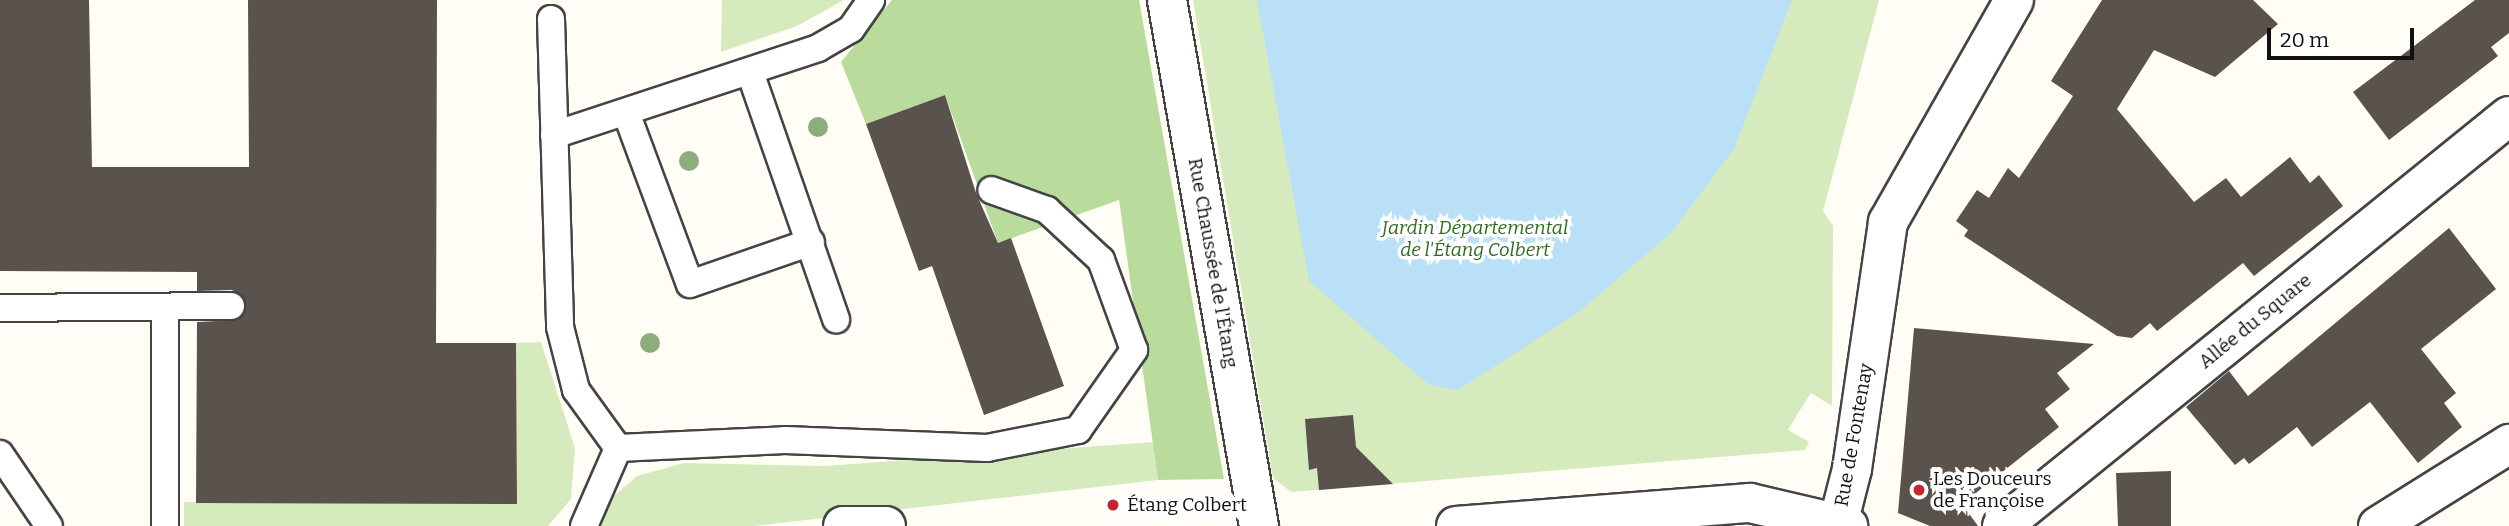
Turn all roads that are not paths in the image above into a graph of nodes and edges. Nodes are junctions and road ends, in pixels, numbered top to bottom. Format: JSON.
{"nodes":[{"id":1,"x":871,"y":0,"type":"edge"},
{"id":2,"x":1167,"y":0,"type":"edge"},
{"id":3,"x":2014,"y":0,"type":"edge"},
{"id":4,"x":551,"y":19,"type":"dead end"},
{"id":5,"x":750,"y":72,"type":"junction"},
{"id":6,"x":627,"y":115,"type":"junction"},
{"id":7,"x":2509,"y":116,"type":"edge"},
{"id":8,"x":554,"y":135,"type":"junction"},
{"id":9,"x":991,"y":190,"type":"dead end"},
{"id":10,"x":811,"y":242,"type":"junction"},
{"id":11,"x":231,"y":306,"type":"dead end"},
{"id":12,"x":0,"y":308,"type":"edge"},
{"id":13,"x":165,"y":309,"type":"junction"},
{"id":14,"x":836,"y":319,"type":"dead end"},
{"id":15,"x":2509,"y":444,"type":"edge"},
{"id":16,"x":618,"y":448,"type":"junction"},
{"id":17,"x":0,"y":454,"type":"edge"},
{"id":18,"x":1843,"y":523,"type":"edge"},
{"id":19,"x":49,"y":526,"type":"edge"},
{"id":20,"x":165,"y":526,"type":"edge"},
{"id":21,"x":584,"y":526,"type":"edge"},
{"id":22,"x":843,"y":526,"type":"edge"},
{"id":23,"x":886,"y":526,"type":"edge"},
{"id":24,"x":1259,"y":526,"type":"edge"},
{"id":25,"x":1456,"y":526,"type":"edge"},
{"id":26,"x":2002,"y":526,"type":"edge"},
{"id":27,"x":2378,"y":526,"type":"edge"}],
"edges":[{"from":1,"to":5,"type":"lane"},
{"from":2,"to":24,"type":"street","name":"Rue Chaussée de l'Étang"},
{"from":3,"to":18,"type":"street","name":"Rue de Fontenay"},
{"from":4,"to":8,"type":"lane"},
{"from":5,"to":6,"type":"lane"},
{"from":5,"to":10,"type":"lane"},
{"from":6,"to":8,"type":"lane"},
{"from":6,"to":10,"type":"lane"},
{"from":7,"to":26,"type":"street","name":"Allée du Square"},
{"from":8,"to":16,"type":"lane"},
{"from":9,"to":16,"type":"lane"},
{"from":10,"to":14,"type":"lane"},
{"from":11,"to":13,"type":"lane"},
{"from":12,"to":13,"type":"lane"},
{"from":13,"to":20,"type":"lane"},
{"from":15,"to":27,"type":"street"},
{"from":16,"to":21,"type":"lane"},
{"from":17,"to":19,"type":"lane"},
{"from":18,"to":25,"type":"street","name":"Rue de Fontenay"},
{"from":22,"to":23,"type":"street"}]}
